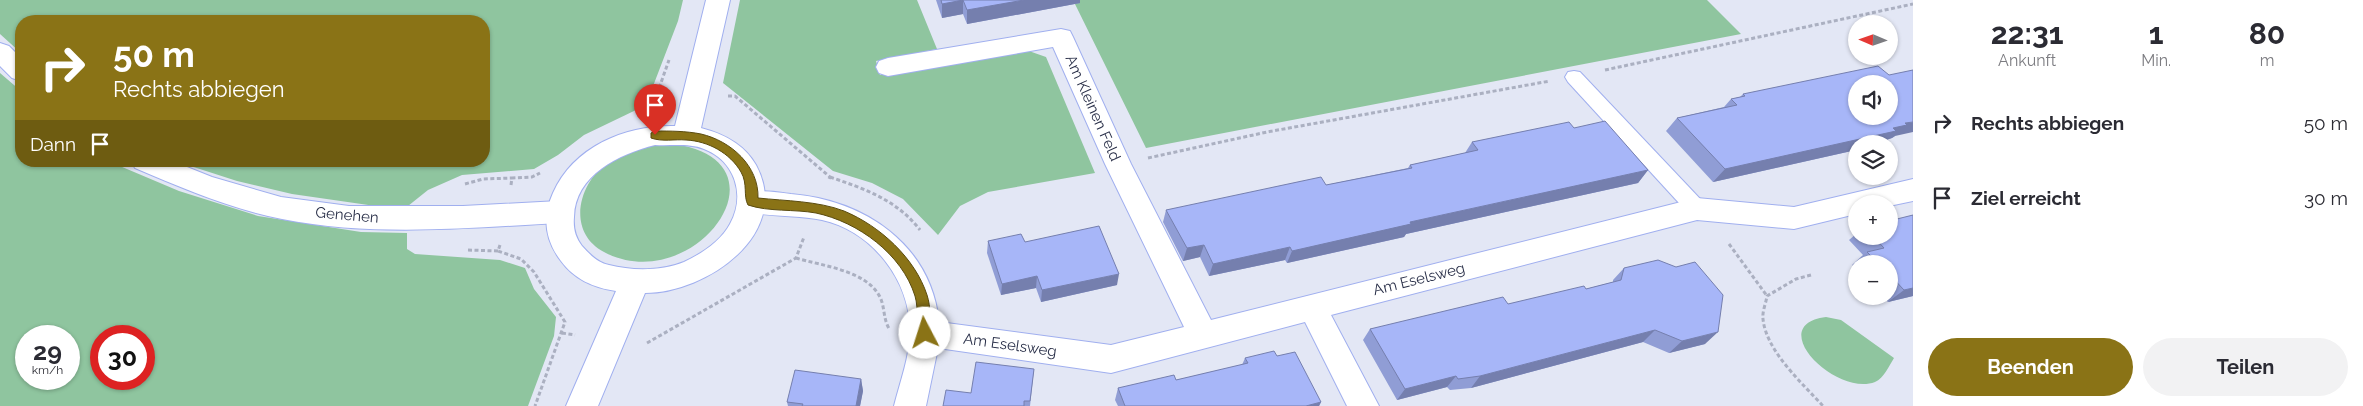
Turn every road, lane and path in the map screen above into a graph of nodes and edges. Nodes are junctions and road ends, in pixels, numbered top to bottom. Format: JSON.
{"nodes":[{"id":1,"x":718,"y":0,"type":"edge"},
{"id":2,"x":1913,"y":4,"type":"edge"},
{"id":3,"x":0,"y":52,"type":"edge"},
{"id":4,"x":15,"y":66,"type":"edge"},
{"id":5,"x":888,"y":67,"type":"dead end"},
{"id":6,"x":1574,"y":77,"type":"junction"},
{"id":7,"x":697,"y":95,"type":"junction"},
{"id":8,"x":642,"y":112,"type":"dead end"},
{"id":9,"x":686,"y":136,"type":"junction"},
{"id":10,"x":1118,"y":164,"type":"junction"},
{"id":11,"x":159,"y":167,"type":"edge"},
{"id":12,"x":546,"y":170,"type":"dead end"},
{"id":13,"x":1913,"y":190,"type":"edge"},
{"id":14,"x":752,"y":202,"type":"junction"},
{"id":15,"x":815,"y":209,"type":"junction"},
{"id":16,"x":1697,"y":209,"type":"junction"},
{"id":17,"x":559,"y":212,"type":"junction"},
{"id":18,"x":509,"y":215,"type":"junction"},
{"id":19,"x":796,"y":258,"type":"junction"},
{"id":20,"x":1811,"y":275,"type":"dead end"},
{"id":21,"x":635,"y":281,"type":"junction"},
{"id":22,"x":1767,"y":296,"type":"junction"},
{"id":23,"x":1312,"y":306,"type":"junction"},
{"id":24,"x":562,"y":333,"type":"junction"},
{"id":25,"x":925,"y":333,"type":"junction"},
{"id":26,"x":1204,"y":336,"type":"junction"},
{"id":27,"x":609,"y":340,"type":"junction"},
{"id":28,"x":536,"y":406,"type":"edge"},
{"id":29,"x":582,"y":406,"type":"edge"},
{"id":30,"x":910,"y":406,"type":"edge"},
{"id":31,"x":1363,"y":406,"type":"edge"},
{"id":32,"x":1823,"y":406,"type":"edge"}],
"edges":[{"from":1,"to":7,"type":"street"},
{"from":2,"to":6,"type":"path"},
{"from":3,"to":4,"type":"street"},
{"from":5,"to":10,"type":"street","name":"Am Kleinen Feld"},
{"from":6,"to":10,"type":"path"},
{"from":6,"to":16,"type":"lane"},
{"from":7,"to":8,"type":"path"},
{"from":7,"to":9,"type":"street"},
{"from":7,"to":15,"type":"path"},
{"from":9,"to":14,"type":"street"},
{"from":9,"to":17,"type":"street"},
{"from":10,"to":26,"type":"street","name":"Am Kleinen Feld"},
{"from":11,"to":18,"type":"street","name":"Genehen"},
{"from":12,"to":18,"type":"path"},
{"from":13,"to":16,"type":"street","name":"Am Eselsweg"},
{"from":14,"to":15,"type":"street"},
{"from":14,"to":21,"type":"street"},
{"from":15,"to":19,"type":"path"},
{"from":15,"to":25,"type":"street"},
{"from":16,"to":22,"type":"path"},
{"from":16,"to":23,"type":"street","name":"Am Eselsweg"},
{"from":17,"to":18,"type":"street","name":"Genehen"},
{"from":17,"to":21,"type":"street"},
{"from":18,"to":24,"type":"path"},
{"from":19,"to":25,"type":"path"},
{"from":19,"to":27,"type":"path"},
{"from":20,"to":22,"type":"path"},
{"from":21,"to":27,"type":"street"},
{"from":22,"to":32,"type":"path"},
{"from":23,"to":26,"type":"street","name":"Am Eselsweg"},
{"from":23,"to":31,"type":"street"},
{"from":24,"to":27,"type":"path"},
{"from":24,"to":28,"type":"path"},
{"from":25,"to":26,"type":"street","name":"Am Eselsweg"},
{"from":25,"to":30,"type":"street"},
{"from":27,"to":29,"type":"street"}]}
